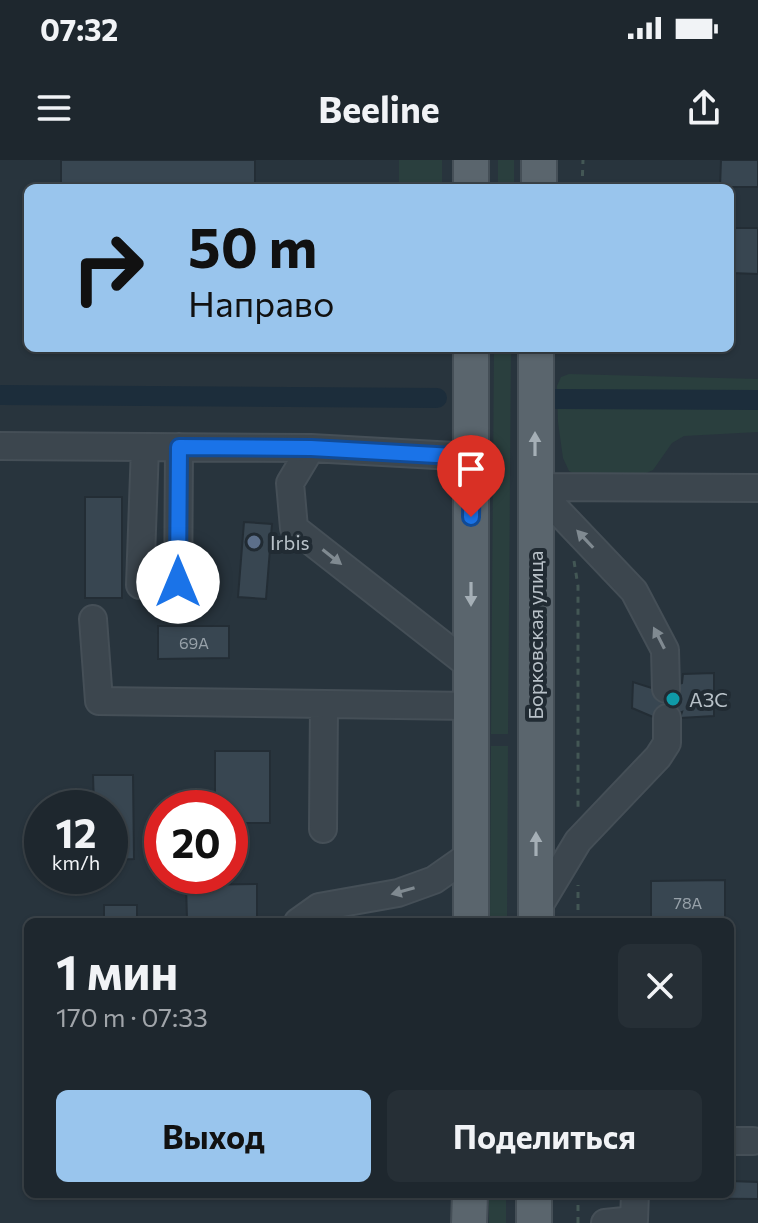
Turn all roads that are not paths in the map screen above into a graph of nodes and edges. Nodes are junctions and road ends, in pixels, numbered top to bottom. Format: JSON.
{"nodes":[{"id":1,"x":471,"y":160,"type":"edge"},
{"id":2,"x":539,"y":160,"type":"edge"},
{"id":3,"x":471,"y":184,"type":"edge"},
{"id":4,"x":539,"y":184,"type":"edge"},
{"id":5,"x":471,"y":352,"type":"edge"},
{"id":6,"x":536,"y":352,"type":"edge"},
{"id":7,"x":0,"y":446,"type":"edge"},
{"id":8,"x":145,"y":447,"type":"junction"},
{"id":9,"x":179,"y":447,"type":"junction"},
{"id":10,"x":311,"y":448,"type":"junction"},
{"id":11,"x":472,"y":457,"type":"junction"},
{"id":12,"x":535,"y":487,"type":"junction"},
{"id":13,"x":758,"y":488,"type":"edge"},
{"id":14,"x":140,"y":585,"type":"dead end"},
{"id":15,"x":178,"y":609,"type":"dead end"},
{"id":16,"x":93,"y":619,"type":"dead end"},
{"id":17,"x":470,"y":666,"type":"junction"},
{"id":18,"x":666,"y":689,"type":"dead end"},
{"id":19,"x":324,"y":705,"type":"junction"},
{"id":20,"x":470,"y":706,"type":"junction"},
{"id":21,"x":667,"y":718,"type":"dead end"},
{"id":22,"x":323,"y":829,"type":"dead end"},
{"id":23,"x":471,"y":854,"type":"junction"},
{"id":24,"x":536,"y":916,"type":"edge"},
{"id":25,"x":304,"y":918,"type":"edge"},
{"id":26,"x":471,"y":918,"type":"edge"},
{"id":27,"x":470,"y":1198,"type":"edge"},
{"id":28,"x":534,"y":1198,"type":"edge"},
{"id":29,"x":635,"y":1198,"type":"edge"},
{"id":30,"x":469,"y":1223,"type":"edge"},
{"id":31,"x":534,"y":1223,"type":"edge"},
{"id":32,"x":605,"y":1223,"type":"edge"}],
"edges":[{"from":1,"to":3,"type":"main road"},
{"from":2,"to":4,"type":"main road"},
{"from":5,"to":11,"type":"main road"},
{"from":12,"to":6,"type":"main road","name":"Борковская улица","one_way":true},
{"from":7,"to":8,"type":"lane"},
{"from":8,"to":9,"type":"lane"},
{"from":8,"to":14,"type":"lane"},
{"from":9,"to":10,"type":"lane"},
{"from":9,"to":15,"type":"lane"},
{"from":10,"to":11,"type":"lane"},
{"from":10,"to":17,"type":"lane","one_way":true},
{"from":11,"to":17,"type":"main road","one_way":true},
{"from":12,"to":13,"type":"lane"},
{"from":18,"to":12,"type":"lane","one_way":true},
{"from":24,"to":12,"type":"main road","name":"Борковская улица","one_way":true},
{"from":16,"to":19,"type":"lane"},
{"from":17,"to":20,"type":"main road"},
{"from":19,"to":20,"type":"lane"},
{"from":19,"to":22,"type":"lane"},
{"from":20,"to":23,"type":"main road"},
{"from":21,"to":24,"type":"lane"},
{"from":23,"to":25,"type":"lane","one_way":true},
{"from":23,"to":26,"type":"main road"},
{"from":27,"to":30,"type":"main road"},
{"from":28,"to":31,"type":"main road"},
{"from":29,"to":32,"type":"lane"}]}
